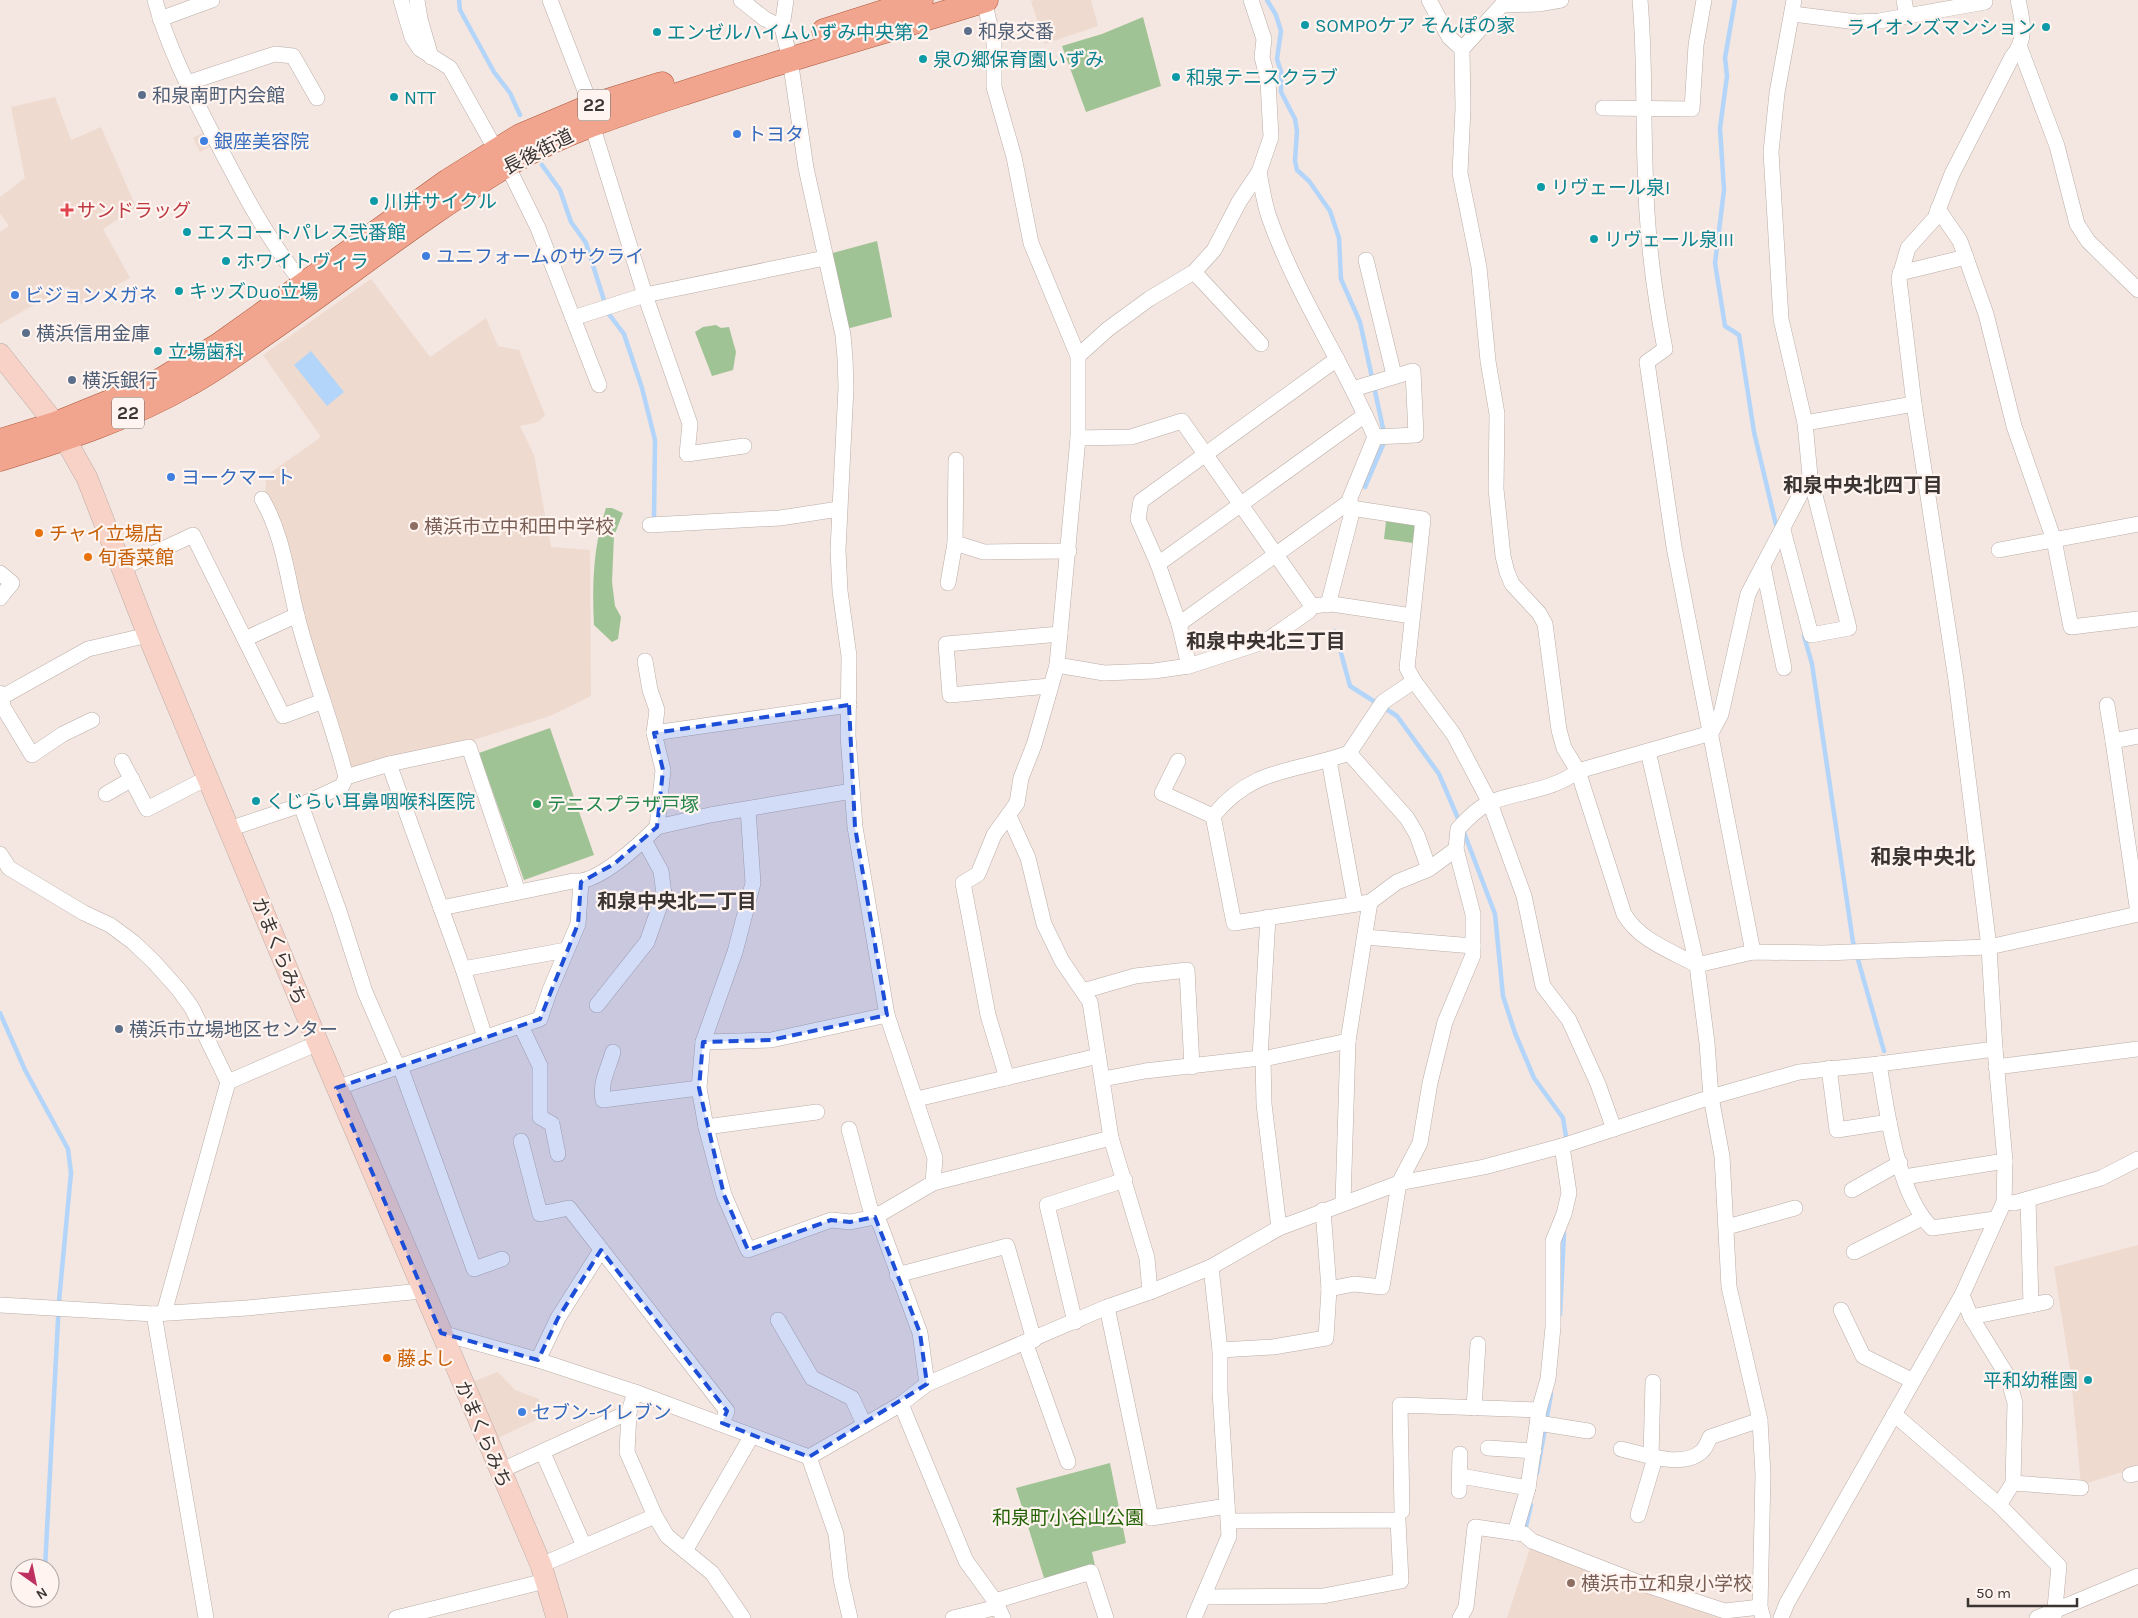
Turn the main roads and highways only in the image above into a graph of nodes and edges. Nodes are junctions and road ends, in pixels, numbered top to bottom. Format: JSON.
{"nodes":[{"id":1,"x":921,"y":0,"type":"edge"},
{"id":2,"x":985,"y":0,"type":"edge"},
{"id":3,"x":786,"y":43,"type":"junction"},
{"id":4,"x":502,"y":158,"type":"junction"},
{"id":5,"x":0,"y":354,"type":"edge"},
{"id":6,"x":61,"y":432,"type":"junction"},
{"id":7,"x":3,"y":446,"type":"edge"},
{"id":8,"x":557,"y":1618,"type":"edge"}],
"edges":[{"from":1,"to":3,"type":"main road","name":"長後街道","number":"22"},
{"from":2,"to":3,"type":"main road","name":"長後街道","number":"22"},
{"from":3,"to":4,"type":"main road","name":"長後街道","number":"22"},
{"from":4,"to":6,"type":"main road","name":"長後街道","number":"22"},
{"from":4,"to":6,"type":"main road","name":"長後街道","number":"22"},
{"from":5,"to":6,"type":"main road","name":"かまくらみち"},
{"from":6,"to":7,"type":"main road","name":"長後街道","number":"22"},
{"from":6,"to":8,"type":"main road","name":"かまくらみち"}]}
